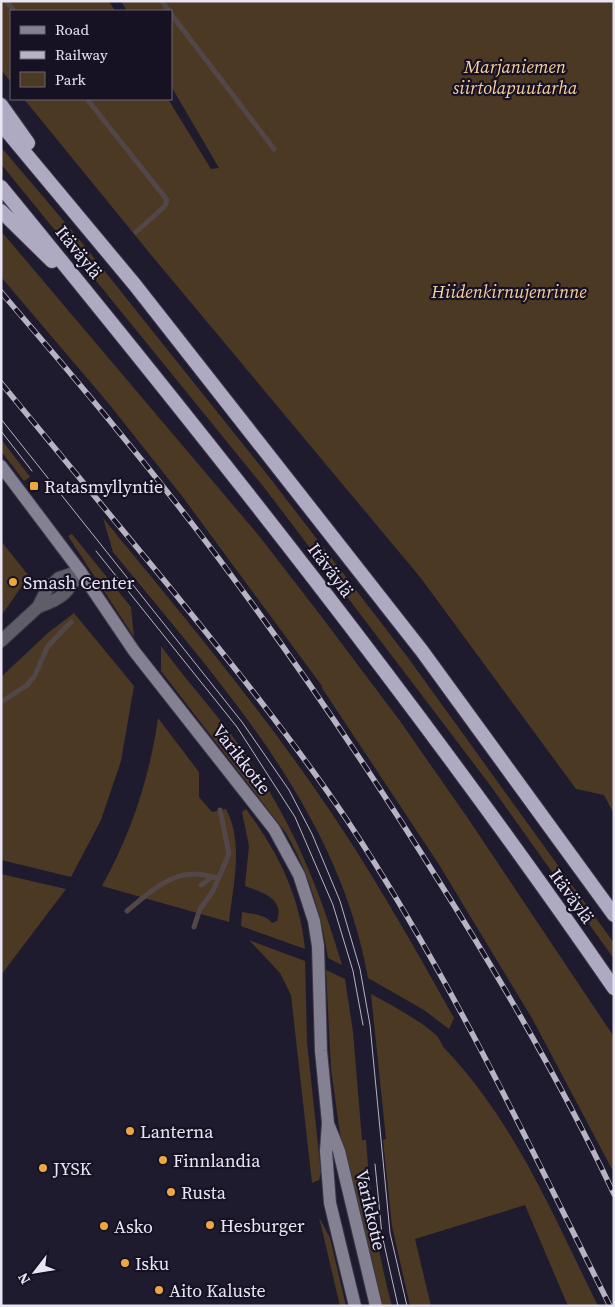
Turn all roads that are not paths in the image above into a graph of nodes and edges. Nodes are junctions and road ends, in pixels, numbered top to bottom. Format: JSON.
{"nodes":[{"id":1,"x":1,"y":105,"type":"edge"},
{"id":2,"x":1,"y":124,"type":"edge"},
{"id":3,"x":1,"y":187,"type":"edge"},
{"id":4,"x":1,"y":212,"type":"edge"},
{"id":5,"x":90,"y":229,"type":"junction"},
{"id":6,"x":102,"y":311,"type":"junction"},
{"id":7,"x":1,"y":466,"type":"edge"},
{"id":8,"x":80,"y":571,"type":"junction"},
{"id":9,"x":1,"y":641,"type":"edge"},
{"id":10,"x":614,"y":915,"type":"edge"},
{"id":11,"x":614,"y":988,"type":"edge"},
{"id":12,"x":328,"y":1124,"type":"junction"},
{"id":13,"x":355,"y":1306,"type":"edge"},
{"id":14,"x":376,"y":1306,"type":"edge"}],
"edges":[{"from":1,"to":5,"type":"highway"},
{"from":2,"to":5,"type":"highway","name":"Itäväylä"},
{"from":3,"to":6,"type":"highway","name":"Itäväylä"},
{"from":4,"to":6,"type":"highway"},
{"from":5,"to":10,"type":"highway","name":"Itäväylä"},
{"from":6,"to":11,"type":"highway","name":"Itäväylä"},
{"from":7,"to":8,"type":"main road","name":"Varikkotie"},
{"from":8,"to":9,"type":"street"},
{"from":8,"to":12,"type":"main road","name":"Varikkotie"},
{"from":12,"to":13,"type":"main road","name":"Varikkotie"},
{"from":12,"to":14,"type":"main road","name":"Varikkotie"}]}
